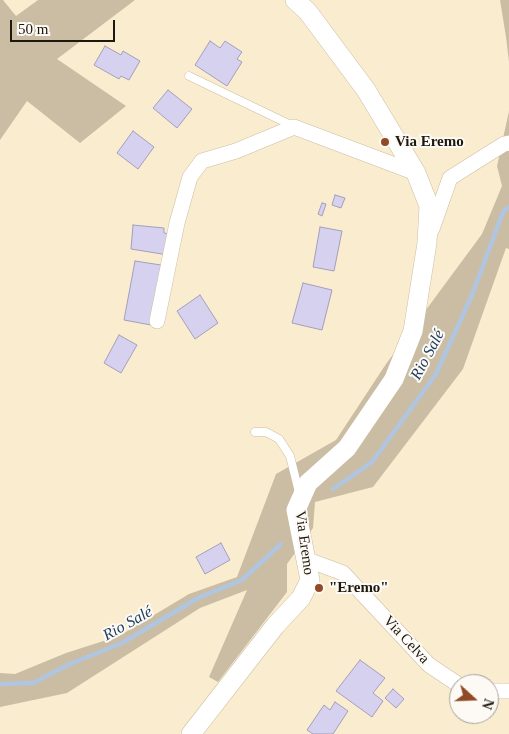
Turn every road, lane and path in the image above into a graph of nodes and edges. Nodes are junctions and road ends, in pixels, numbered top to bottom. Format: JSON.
{"nodes":[{"id":1,"x":294,"y":0,"type":"edge"},
{"id":2,"x":189,"y":76,"type":"dead end"},
{"id":3,"x":294,"y":127,"type":"junction"},
{"id":4,"x":509,"y":144,"type":"edge"},
{"id":5,"x":416,"y":173,"type":"junction"},
{"id":6,"x":427,"y":243,"type":"junction"},
{"id":7,"x":157,"y":321,"type":"dead end"},
{"id":8,"x":255,"y":432,"type":"dead end"},
{"id":9,"x":301,"y":499,"type":"junction"},
{"id":10,"x":308,"y":560,"type":"junction"},
{"id":11,"x":449,"y":678,"type":"edge"},
{"id":12,"x":191,"y":734,"type":"edge"}],
"edges":[{"from":1,"to":5,"type":"street","name":"Via Eremo"},
{"from":2,"to":3,"type":"lane"},
{"from":3,"to":5,"type":"street"},
{"from":3,"to":7,"type":"street"},
{"from":4,"to":6,"type":"street"},
{"from":5,"to":6,"type":"street","name":"Via Eremo"},
{"from":6,"to":9,"type":"street","name":"Via Eremo"},
{"from":8,"to":9,"type":"lane"},
{"from":9,"to":10,"type":"street","name":"Via Eremo"},
{"from":10,"to":11,"type":"street","name":"Via Celva"},
{"from":10,"to":12,"type":"street","name":"Via Eremo"}]}
